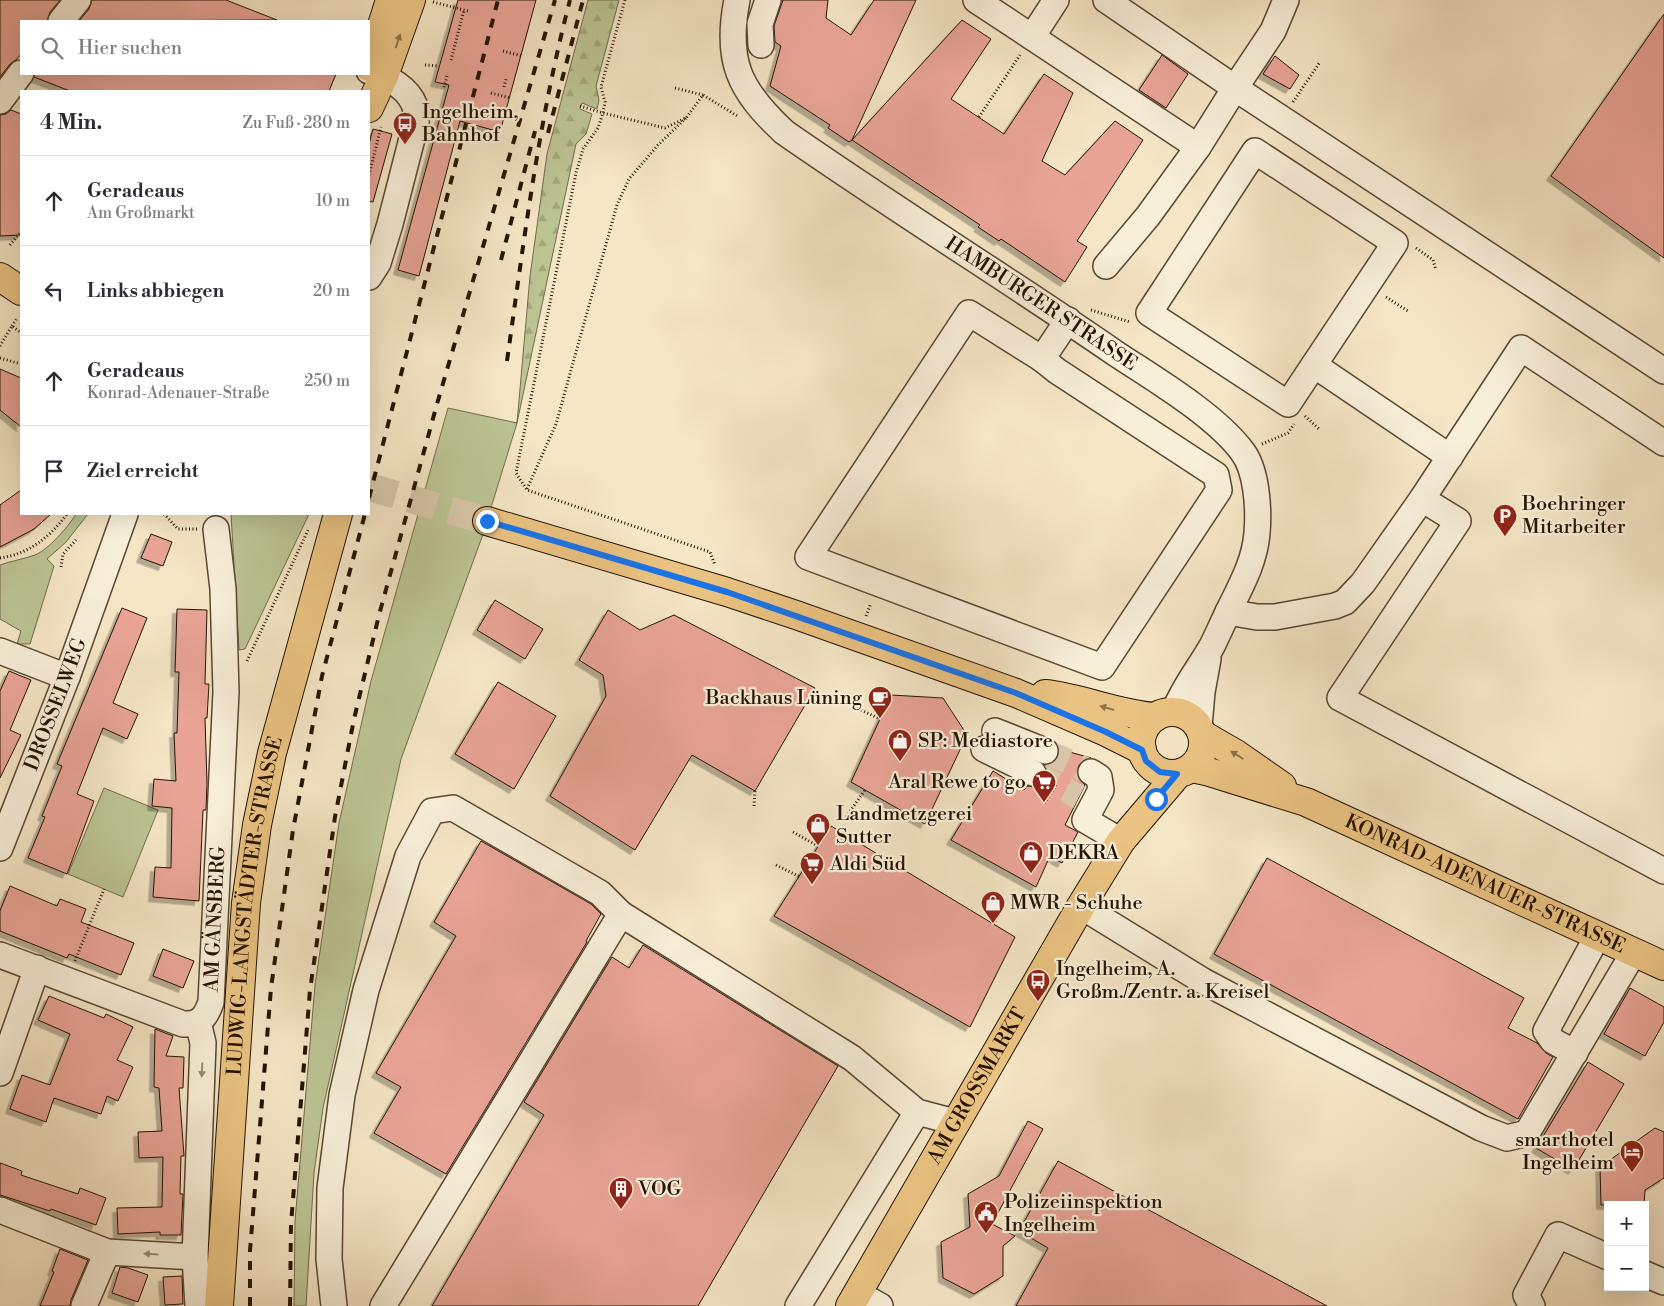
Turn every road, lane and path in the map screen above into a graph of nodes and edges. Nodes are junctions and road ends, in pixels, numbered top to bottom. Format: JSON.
{"nodes":[{"id":1,"x":78,"y":0,"type":"edge"},
{"id":2,"x":390,"y":0,"type":"edge"},
{"id":3,"x":411,"y":0,"type":"edge"},
{"id":4,"x":426,"y":0,"type":"edge"},
{"id":5,"x":625,"y":0,"type":"edge"},
{"id":6,"x":737,"y":0,"type":"edge"},
{"id":7,"x":768,"y":0,"type":"edge"},
{"id":8,"x":976,"y":0,"type":"edge"},
{"id":9,"x":1056,"y":0,"type":"edge"},
{"id":10,"x":1106,"y":0,"type":"edge"},
{"id":11,"x":1286,"y":0,"type":"edge"},
{"id":12,"x":464,"y":10,"type":"junction"},
{"id":13,"x":468,"y":12,"type":"dead end"},
{"id":14,"x":62,"y":20,"type":"edge"},
{"id":15,"x":1032,"y":37,"type":"junction"},
{"id":16,"x":761,"y":45,"type":"dead end"},
{"id":17,"x":503,"y":51,"type":"dead end"},
{"id":18,"x":522,"y":56,"type":"dead end"},
{"id":19,"x":451,"y":60,"type":"dead end"},
{"id":20,"x":1320,"y":62,"type":"dead end"},
{"id":21,"x":425,"y":65,"type":"dead end"},
{"id":22,"x":440,"y":66,"type":"dead end"},
{"id":23,"x":372,"y":72,"type":"edge"},
{"id":24,"x":20,"y":74,"type":"edge"},
{"id":25,"x":447,"y":76,"type":"dead end"},
{"id":26,"x":506,"y":79,"type":"dead end"},
{"id":27,"x":505,"y":85,"type":"dead end"},
{"id":28,"x":444,"y":87,"type":"dead end"},
{"id":29,"x":675,"y":88,"type":"dead end"},
{"id":30,"x":1235,"y":88,"type":"junction"},
{"id":31,"x":361,"y":90,"type":"edge"},
{"id":32,"x":492,"y":93,"type":"dead end"},
{"id":33,"x":702,"y":95,"type":"junction"},
{"id":34,"x":510,"y":98,"type":"dead end"},
{"id":35,"x":0,"y":101,"type":"edge"},
{"id":36,"x":1293,"y":102,"type":"dead end"},
{"id":37,"x":580,"y":106,"type":"dead end"},
{"id":38,"x":603,"y":114,"type":"junction"},
{"id":39,"x":979,"y":117,"type":"dead end"},
{"id":40,"x":686,"y":118,"type":"junction"},
{"id":41,"x":374,"y":119,"type":"edge"},
{"id":42,"x":745,"y":121,"type":"dead end"},
{"id":43,"x":1198,"y":147,"type":"junction"},
{"id":44,"x":370,"y":164,"type":"edge"},
{"id":45,"x":20,"y":233,"type":"dead end"},
{"id":46,"x":1395,"y":243,"type":"junction"},
{"id":47,"x":10,"y":245,"type":"dead end"},
{"id":48,"x":1106,"y":266,"type":"dead end"},
{"id":49,"x":1436,"y":270,"type":"dead end"},
{"id":50,"x":370,"y":275,"type":"edge"},
{"id":51,"x":0,"y":277,"type":"edge"},
{"id":52,"x":0,"y":290,"type":"edge"},
{"id":53,"x":20,"y":290,"type":"edge"},
{"id":54,"x":1382,"y":294,"type":"dead end"},
{"id":55,"x":19,"y":308,"type":"edge"},
{"id":56,"x":1408,"y":311,"type":"dead end"},
{"id":57,"x":1068,"y":320,"type":"junction"},
{"id":58,"x":12,"y":326,"type":"junction"},
{"id":59,"x":20,"y":331,"type":"edge"},
{"id":60,"x":0,"y":346,"type":"edge"},
{"id":61,"x":0,"y":358,"type":"edge"},
{"id":62,"x":1042,"y":359,"type":"junction"},
{"id":63,"x":20,"y":364,"type":"edge"},
{"id":64,"x":1314,"y":365,"type":"junction"},
{"id":65,"x":1664,"y":371,"type":"edge"},
{"id":66,"x":1302,"y":413,"type":"dead end"},
{"id":67,"x":1319,"y":429,"type":"dead end"},
{"id":68,"x":1664,"y":443,"type":"edge"},
{"id":69,"x":1450,"y":457,"type":"junction"},
{"id":70,"x":527,"y":490,"type":"junction"},
{"id":71,"x":1422,"y":499,"type":"junction"},
{"id":72,"x":66,"y":515,"type":"edge"},
{"id":73,"x":125,"y":515,"type":"edge"},
{"id":74,"x":136,"y":515,"type":"edge"},
{"id":75,"x":165,"y":515,"type":"edge"},
{"id":76,"x":338,"y":515,"type":"edge"},
{"id":77,"x":487,"y":521,"type":"tunnel mouth"},
{"id":78,"x":308,"y":529,"type":"dead end"},
{"id":79,"x":216,"y":530,"type":"joint"},
{"id":80,"x":76,"y":540,"type":"dead end"},
{"id":81,"x":0,"y":558,"type":"edge"},
{"id":82,"x":108,"y":560,"type":"junction"},
{"id":83,"x":61,"y":567,"type":"dead end"},
{"id":84,"x":878,"y":583,"type":"junction"},
{"id":85,"x":727,"y":592,"type":"junction"},
{"id":86,"x":1228,"y":612,"type":"junction"},
{"id":87,"x":857,"y":637,"type":"junction"},
{"id":88,"x":1211,"y":647,"type":"junction"},
{"id":89,"x":0,"y":651,"type":"edge"},
{"id":90,"x":246,"y":665,"type":"dead end"},
{"id":91,"x":67,"y":677,"type":"junction"},
{"id":92,"x":1016,"y":693,"type":"junction"},
{"id":93,"x":861,"y":710,"type":"dead end"},
{"id":94,"x":1164,"y":714,"type":"junction"},
{"id":95,"x":880,"y":719,"type":"dead end"},
{"id":96,"x":1201,"y":730,"type":"junction"},
{"id":97,"x":1045,"y":751,"type":"tunnel mouth"},
{"id":98,"x":1144,"y":756,"type":"junction"},
{"id":99,"x":1184,"y":771,"type":"junction"},
{"id":100,"x":1092,"y":772,"type":"dead end"},
{"id":101,"x":1034,"y":773,"type":"tunnel mouth"},
{"id":102,"x":1056,"y":785,"type":"dead end"},
{"id":103,"x":865,"y":790,"type":"dead end"},
{"id":104,"x":755,"y":791,"type":"dead end"},
{"id":105,"x":1306,"y":802,"type":"junction"},
{"id":106,"x":1044,"y":803,"type":"dead end"},
{"id":107,"x":754,"y":806,"type":"dead end"},
{"id":108,"x":846,"y":817,"type":"dead end"},
{"id":109,"x":793,"y":832,"type":"dead end"},
{"id":110,"x":1121,"y":841,"type":"junction"},
{"id":111,"x":818,"y":846,"type":"dead end"},
{"id":112,"x":0,"y":848,"type":"edge"},
{"id":113,"x":776,"y":864,"type":"dead end"},
{"id":114,"x":1664,"y":871,"type":"edge"},
{"id":115,"x":800,"y":876,"type":"dead end"},
{"id":116,"x":104,"y":889,"type":"dead end"},
{"id":117,"x":1081,"y":906,"type":"junction"},
{"id":118,"x":1003,"y":907,"type":"dead end"},
{"id":119,"x":621,"y":914,"type":"junction"},
{"id":120,"x":993,"y":924,"type":"dead end"},
{"id":121,"x":1598,"y":936,"type":"junction"},
{"id":122,"x":1634,"y":952,"type":"junction"},
{"id":123,"x":0,"y":955,"type":"edge"},
{"id":124,"x":1664,"y":966,"type":"edge"},
{"id":125,"x":37,"y":968,"type":"junction"},
{"id":126,"x":68,"y":980,"type":"junction"},
{"id":127,"x":198,"y":1022,"type":"junction"},
{"id":128,"x":1576,"y":1053,"type":"junction"},
{"id":129,"x":0,"y":1073,"type":"edge"},
{"id":130,"x":917,"y":1112,"type":"junction"},
{"id":131,"x":956,"y":1122,"type":"junction"},
{"id":132,"x":0,"y":1210,"type":"edge"},
{"id":133,"x":107,"y":1252,"type":"junction"},
{"id":134,"x":1604,"y":1255,"type":"edge"},
{"id":135,"x":195,"y":1257,"type":"junction"},
{"id":136,"x":1649,"y":1276,"type":"edge"},
{"id":137,"x":1664,"y":1282,"type":"edge"},
{"id":138,"x":863,"y":1302,"type":"edge"},
{"id":139,"x":84,"y":1306,"type":"edge"},
{"id":140,"x":198,"y":1306,"type":"edge"},
{"id":141,"x":218,"y":1306,"type":"edge"},
{"id":142,"x":334,"y":1306,"type":"edge"},
{"id":143,"x":383,"y":1306,"type":"edge"},
{"id":144,"x":798,"y":1306,"type":"edge"},
{"id":145,"x":1532,"y":1306,"type":"edge"}],
"edges":[{"from":1,"to":14,"type":"street"},
{"from":2,"to":23,"type":"main road"},
{"from":23,"to":3,"type":"main road","one_way":true},
{"from":4,"to":12,"type":"path"},
{"from":5,"to":38,"type":"path"},
{"from":6,"to":57,"type":"street","name":"HAMBURGER STRASSE"},
{"from":7,"to":16,"type":"street"},
{"from":8,"to":15,"type":"street"},
{"from":9,"to":15,"type":"street"},
{"from":10,"to":30,"type":"street"},
{"from":11,"to":30,"type":"street"},
{"from":12,"to":13,"type":"path"},
{"from":12,"to":19,"type":"path"},
{"from":15,"to":39,"type":"path"},
{"from":15,"to":43,"type":"street"},
{"from":17,"to":18,"type":"path"},
{"from":20,"to":36,"type":"path"},
{"from":21,"to":22,"type":"path"},
{"from":23,"to":31,"type":"main road"},
{"from":23,"to":41,"type":"main road"},
{"from":23,"to":50,"type":"street"},
{"from":24,"to":35,"type":"street"},
{"from":25,"to":28,"type":"path"},
{"from":26,"to":27,"type":"path"},
{"from":29,"to":33,"type":"path"},
{"from":30,"to":43,"type":"street"},
{"from":30,"to":65,"type":"street"},
{"from":32,"to":34,"type":"path"},
{"from":33,"to":40,"type":"path"},
{"from":33,"to":42,"type":"path"},
{"from":37,"to":38,"type":"path"},
{"from":38,"to":40,"type":"path"},
{"from":38,"to":70,"type":"path"},
{"from":40,"to":70,"type":"path"},
{"from":41,"to":44,"type":"path"},
{"from":43,"to":48,"type":"street"},
{"from":45,"to":47,"type":"path"},
{"from":46,"to":49,"type":"path"},
{"from":46,"to":64,"type":"street"},
{"from":46,"to":64,"type":"street"},
{"from":51,"to":53,"type":"main road"},
{"from":52,"to":55,"type":"main road"},
{"from":54,"to":56,"type":"path"},
{"from":55,"to":58,"type":"path"},
{"from":57,"to":62,"type":"street"},
{"from":57,"to":86,"type":"street","name":"HAMBURGER STRASSE"},
{"from":58,"to":59,"type":"path"},
{"from":58,"to":60,"type":"path"},
{"from":61,"to":63,"type":"path"},
{"from":62,"to":84,"type":"street"},
{"from":62,"to":84,"type":"street"},
{"from":64,"to":69,"type":"street"},
{"from":66,"to":67,"type":"path"},
{"from":68,"to":69,"type":"street"},
{"from":69,"to":71,"type":"street"},
{"from":70,"to":85,"type":"path"},
{"from":71,"to":86,"type":"street"},
{"from":71,"to":114,"type":"street"},
{"from":72,"to":81,"type":"path"},
{"from":73,"to":82,"type":"street","name":"DROSSELWEG"},
{"from":74,"to":82,"type":"street","name":"DROSSELWEG"},
{"from":75,"to":79,"type":"path"},
{"from":76,"to":141,"type":"main road","name":"LUDWIG-LANGSTÄDTER-STRASSE"},
{"from":77,"to":85,"type":"main road"},
{"from":78,"to":90,"type":"path"},
{"from":79,"to":127,"type":"street","name":"AM GÄNSBERG"},
{"from":80,"to":83,"type":"path"},
{"from":82,"to":91,"type":"street","name":"DROSSELWEG"},
{"from":84,"to":87,"type":"path"},
{"from":85,"to":87,"type":"main road"},
{"from":86,"to":88,"type":"street","name":"HAMBURGER STRASSE"},
{"from":87,"to":92,"type":"main road"},
{"from":88,"to":94,"type":"street","name":"HAMBURGER STRASSE"},
{"from":88,"to":96,"type":"street","name":"HAMBURGER STRASSE"},
{"from":89,"to":91,"type":"street"},
{"from":91,"to":112,"type":"street","name":"DROSSELWEG"},
{"from":94,"to":92,"type":"main road","one_way":true},
{"from":92,"to":98,"type":"main road"},
{"from":93,"to":95,"type":"path"},
{"from":94,"to":96,"type":"main road"},
{"from":94,"to":98,"type":"main road"},
{"from":96,"to":99,"type":"main road"},
{"from":105,"to":96,"type":"main road","name":"KONRAD-ADENAUER-STRASSE","one_way":true},
{"from":97,"to":101,"type":"street"},
{"from":98,"to":99,"type":"main road"},
{"from":98,"to":110,"type":"main road","name":"AM GROSSMARKT"},
{"from":99,"to":105,"type":"main road","name":"KONRAD-ADENAUER-STRASSE"},
{"from":99,"to":110,"type":"main road","name":"AM GROSSMARKT"},
{"from":100,"to":110,"type":"street"},
{"from":102,"to":106,"type":"path"},
{"from":103,"to":108,"type":"path"},
{"from":104,"to":107,"type":"path"},
{"from":105,"to":121,"type":"main road","name":"KONRAD-ADENAUER-STRASSE"},
{"from":109,"to":111,"type":"path"},
{"from":110,"to":117,"type":"main road","name":"AM GROSSMARKT"},
{"from":113,"to":115,"type":"path"},
{"from":116,"to":126,"type":"path"},
{"from":117,"to":128,"type":"street"},
{"from":117,"to":131,"type":"main road","name":"AM GROSSMARKT"},
{"from":118,"to":120,"type":"path"},
{"from":119,"to":130,"type":"street"},
{"from":119,"to":142,"type":"street"},
{"from":119,"to":143,"type":"street"},
{"from":121,"to":122,"type":"main road","name":"KONRAD-ADENAUER-STRASSE"},
{"from":121,"to":128,"type":"street"},
{"from":122,"to":124,"type":"main road","name":"KONRAD-ADENAUER-STRASSE"},
{"from":122,"to":128,"type":"street"},
{"from":123,"to":125,"type":"street"},
{"from":125,"to":126,"type":"street"},
{"from":125,"to":129,"type":"street"},
{"from":126,"to":127,"type":"street"},
{"from":127,"to":135,"type":"street","one_way":true},
{"from":130,"to":131,"type":"street"},
{"from":130,"to":144,"type":"street"},
{"from":131,"to":138,"type":"main road","name":"AM GROSSMARKT"},
{"from":132,"to":133,"type":"street"},
{"from":135,"to":133,"type":"street","one_way":true},
{"from":133,"to":139,"type":"street"},
{"from":134,"to":145,"type":"street"},
{"from":135,"to":140,"type":"street"},
{"from":136,"to":137,"type":"street"}]}
